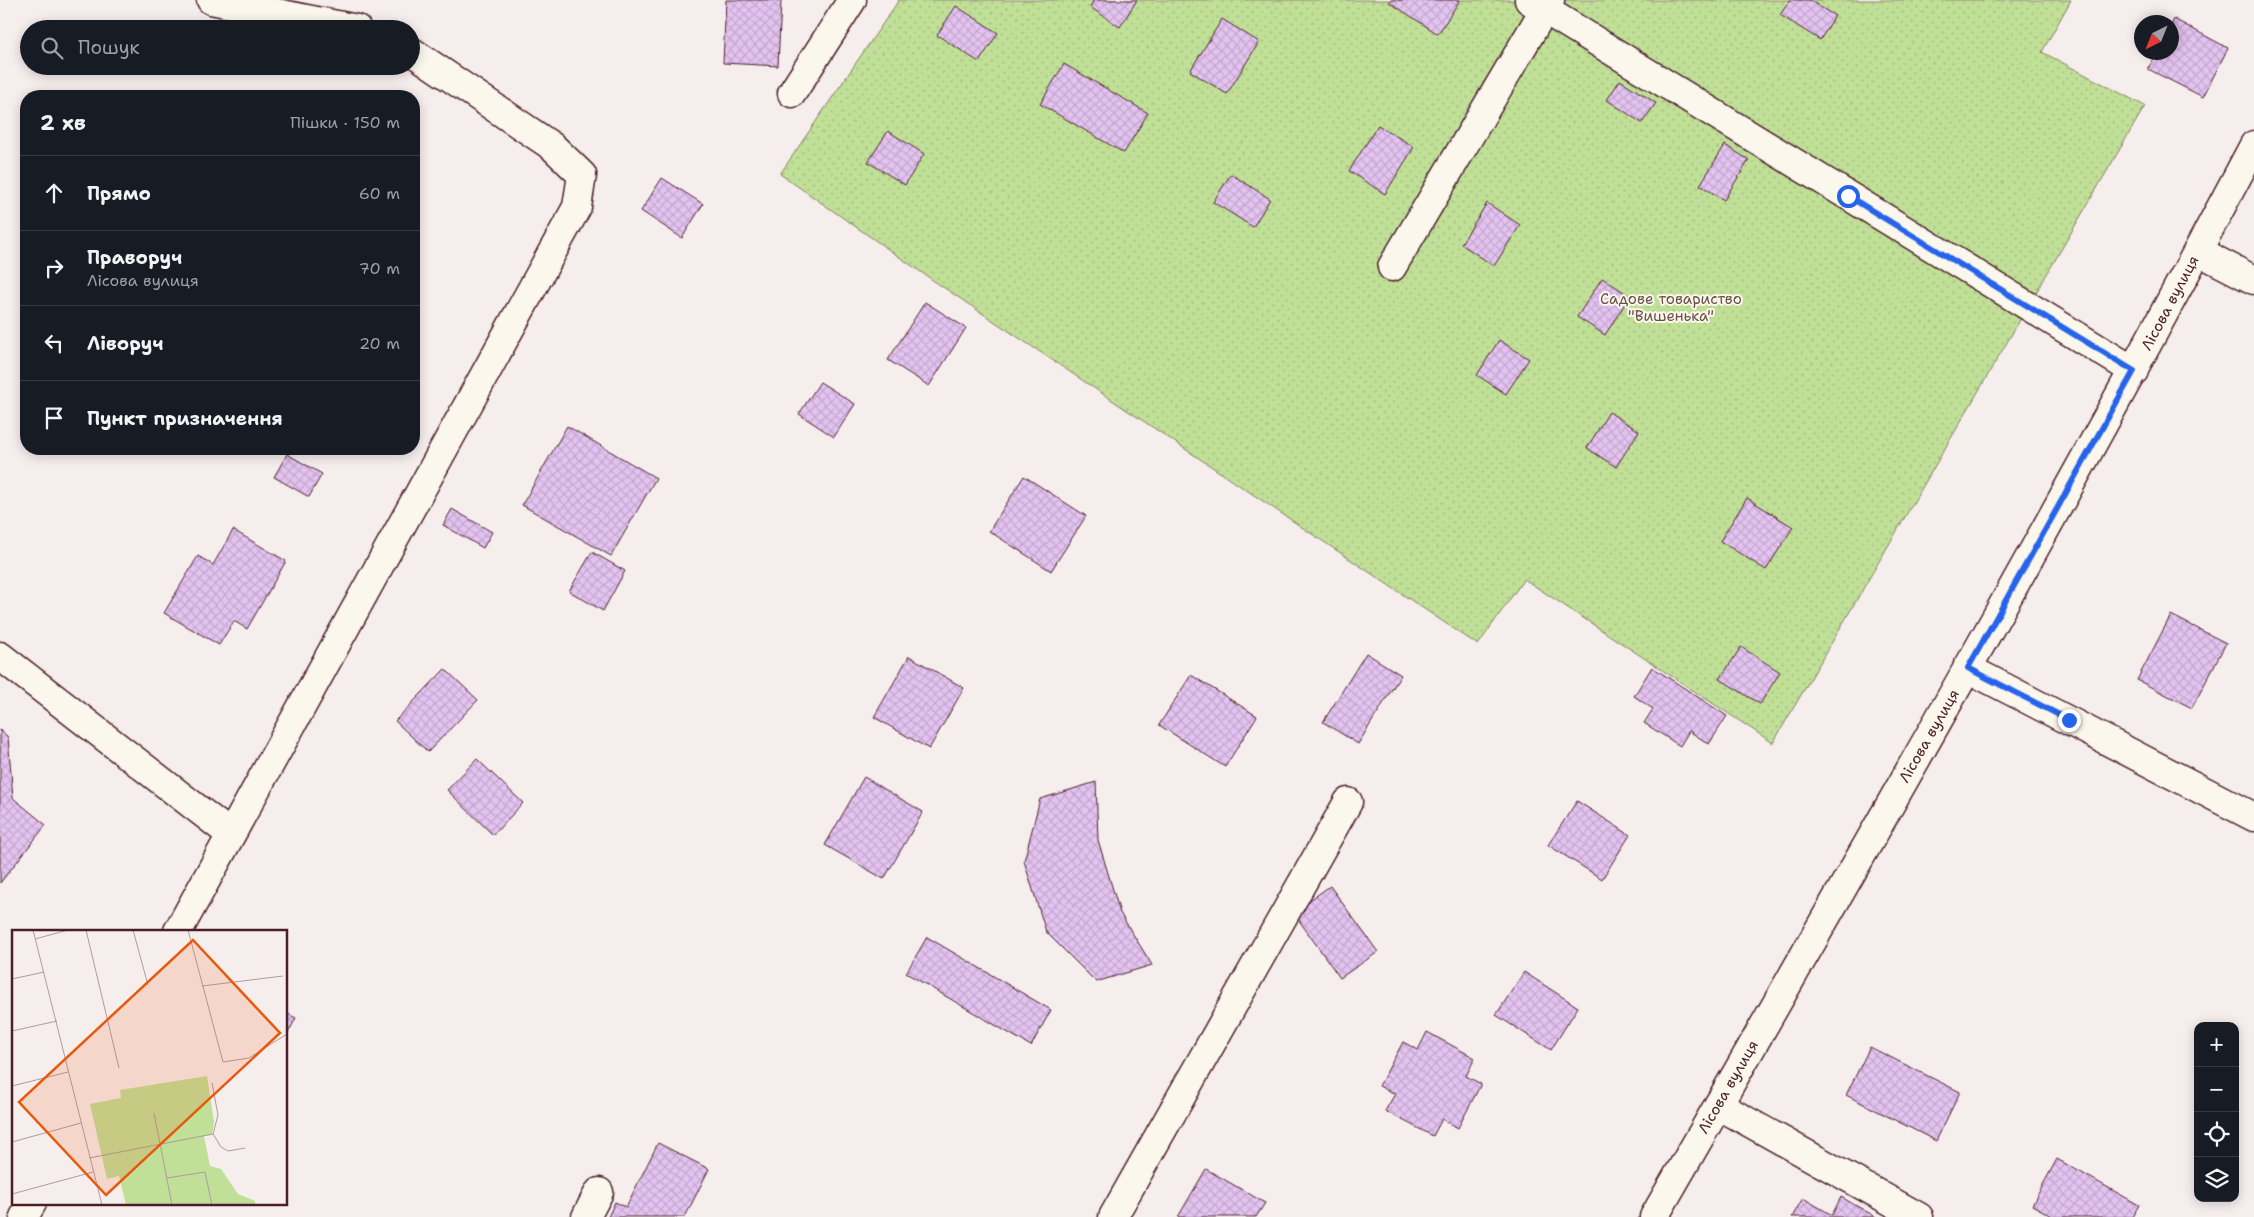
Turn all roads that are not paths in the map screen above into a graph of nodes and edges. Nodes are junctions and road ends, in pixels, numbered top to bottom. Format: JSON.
{"nodes":[{"id":1,"x":210,"y":0,"type":"edge"},
{"id":2,"x":852,"y":0,"type":"edge"},
{"id":3,"x":1541,"y":3,"type":"edge"},
{"id":4,"x":311,"y":20,"type":"edge"},
{"id":5,"x":420,"y":57,"type":"edge"},
{"id":6,"x":792,"y":93,"type":"dead end"},
{"id":7,"x":2254,"y":145,"type":"edge"},
{"id":8,"x":2198,"y":251,"type":"junction"},
{"id":9,"x":1392,"y":267,"type":"dead end"},
{"id":10,"x":2254,"y":280,"type":"edge"},
{"id":11,"x":2134,"y":371,"type":"junction"},
{"id":12,"x":0,"y":656,"type":"edge"},
{"id":13,"x":1968,"y":668,"type":"junction"},
{"id":14,"x":1348,"y":802,"type":"dead end"},
{"id":15,"x":2254,"y":817,"type":"edge"},
{"id":16,"x":230,"y":834,"type":"junction"},
{"id":17,"x":179,"y":930,"type":"edge"},
{"id":18,"x":1718,"y":1106,"type":"junction"},
{"id":19,"x":599,"y":1192,"type":"dead end"},
{"id":20,"x":31,"y":1204,"type":"edge"},
{"id":21,"x":24,"y":1217,"type":"edge"},
{"id":22,"x":586,"y":1217,"type":"edge"},
{"id":23,"x":1113,"y":1217,"type":"edge"},
{"id":24,"x":1654,"y":1217,"type":"edge"},
{"id":25,"x":1919,"y":1217,"type":"edge"}],
"edges":[{"from":1,"to":4,"type":"street"},
{"from":2,"to":6,"type":"street"},
{"from":3,"to":9,"type":"street"},
{"from":3,"to":11,"type":"street"},
{"from":5,"to":16,"type":"street"},
{"from":7,"to":8,"type":"street","name":"Лісова вулиця"},
{"from":8,"to":10,"type":"street"},
{"from":8,"to":11,"type":"street","name":"Лісова вулиця"},
{"from":11,"to":13,"type":"street","name":"Лісова вулиця"},
{"from":12,"to":16,"type":"street"},
{"from":13,"to":15,"type":"street"},
{"from":13,"to":18,"type":"street","name":"Лісова вулиця"},
{"from":14,"to":23,"type":"street"},
{"from":16,"to":17,"type":"street"},
{"from":18,"to":24,"type":"street","name":"Лісова вулиця"},
{"from":18,"to":25,"type":"street"},
{"from":19,"to":22,"type":"street"},
{"from":20,"to":21,"type":"street"}]}
